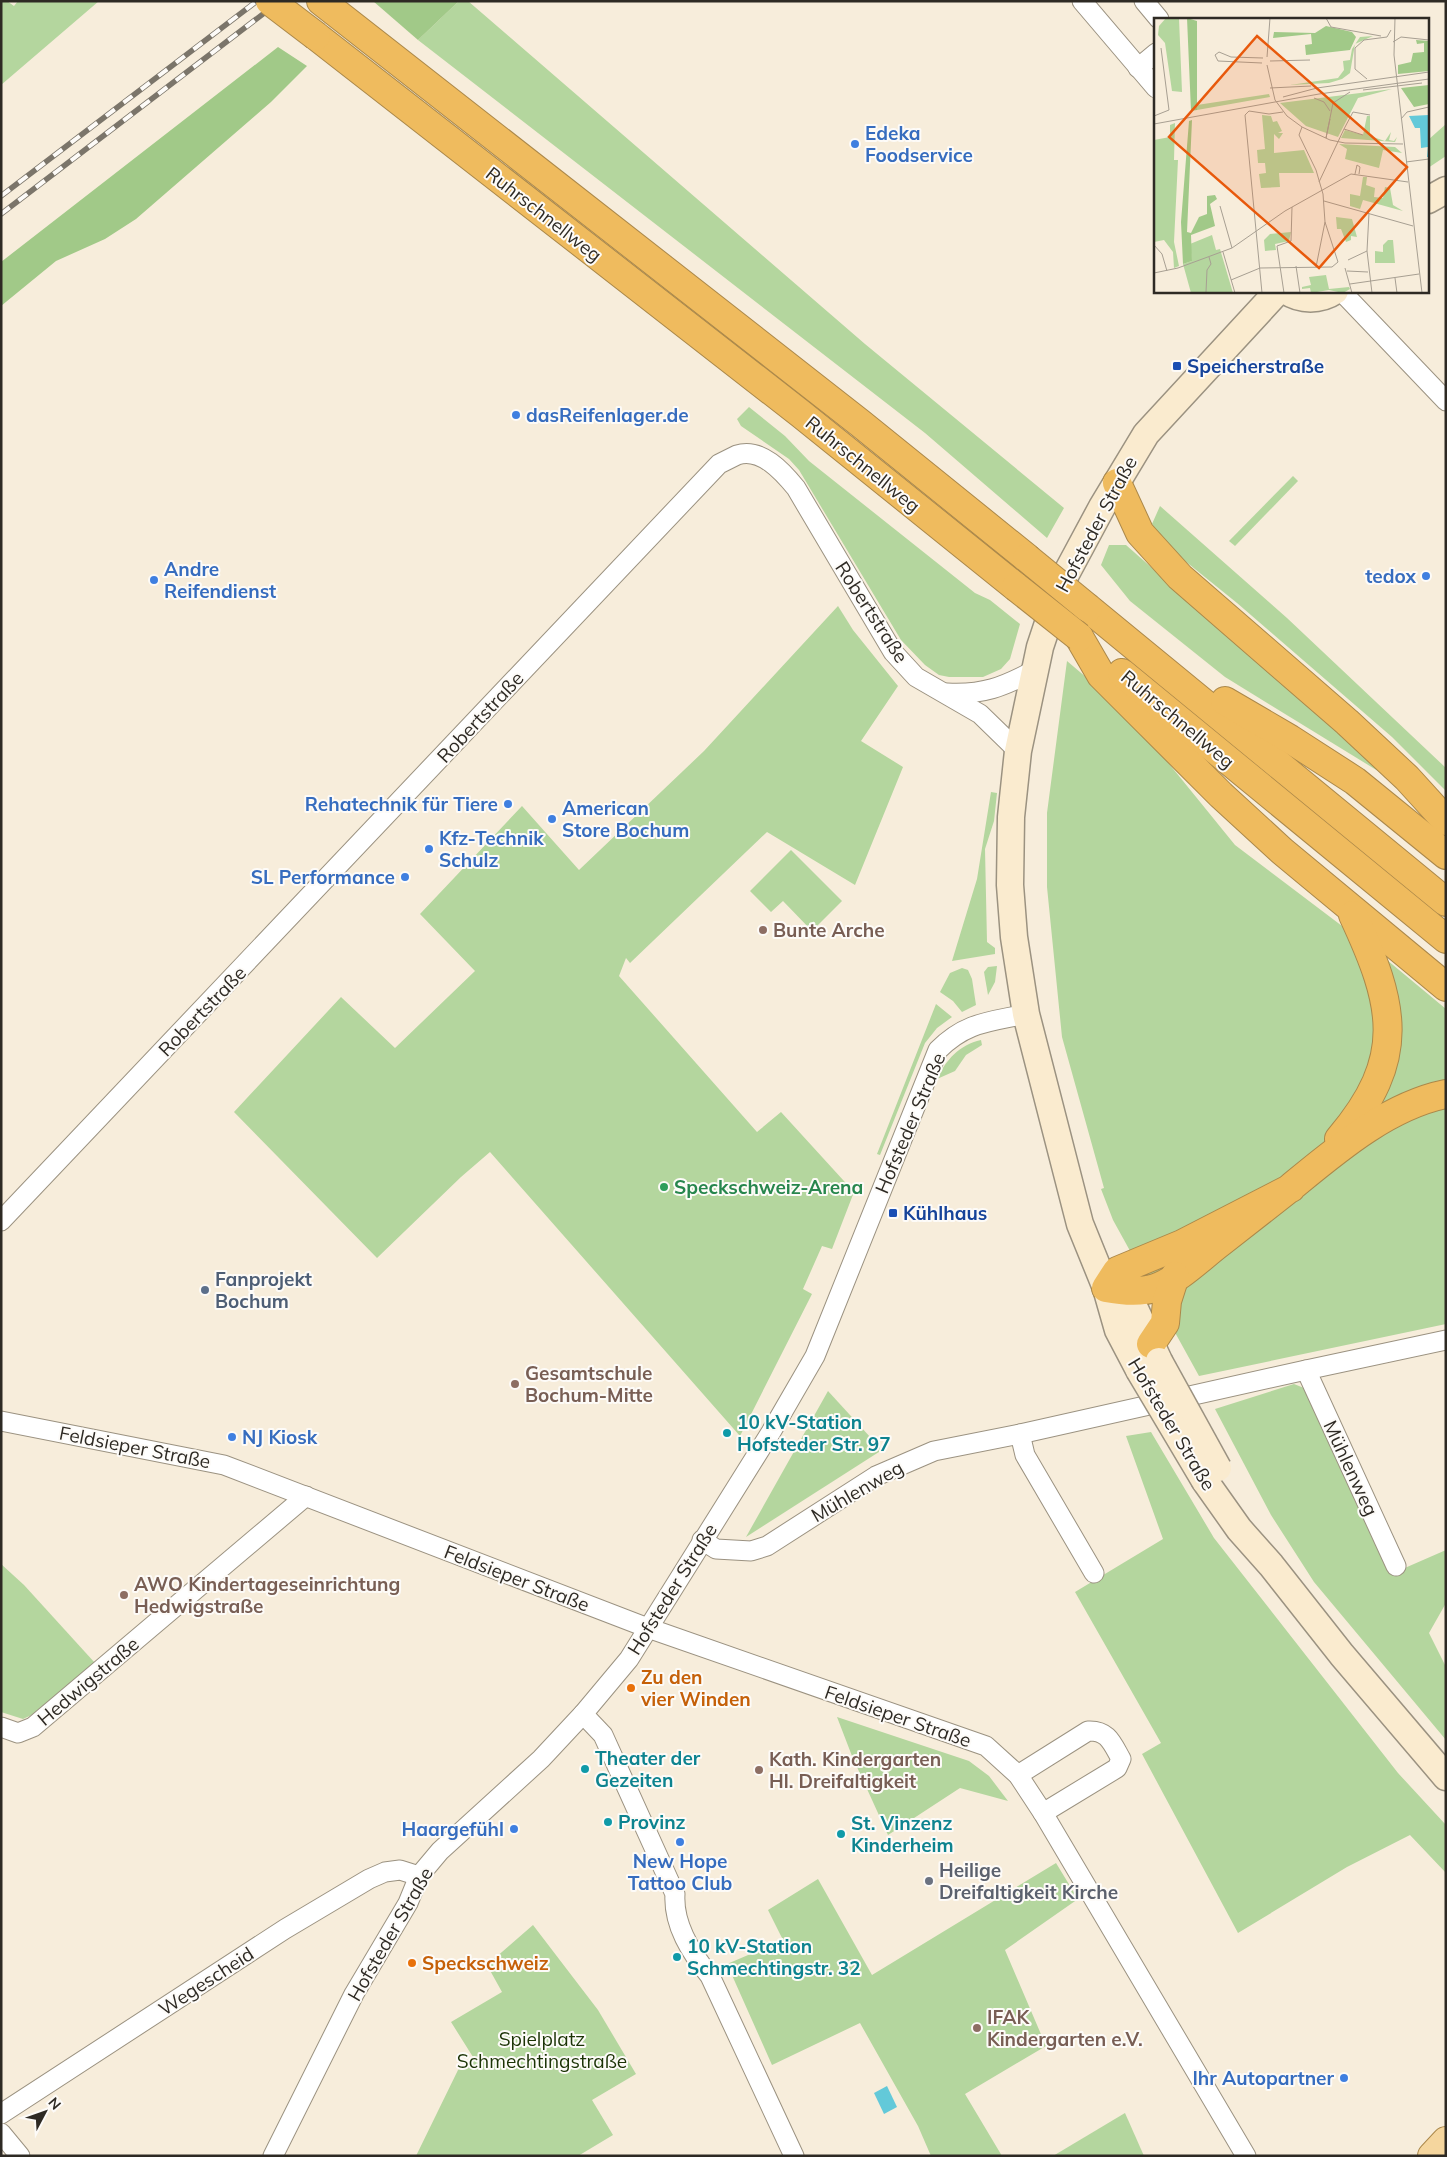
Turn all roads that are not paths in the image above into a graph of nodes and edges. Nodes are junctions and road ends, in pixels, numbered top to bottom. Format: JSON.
{"nodes":[{"id":1,"x":270,"y":1,"type":"edge"},
{"id":2,"x":1082,"y":1,"type":"edge"},
{"id":3,"x":1144,"y":1,"type":"edge"},
{"id":4,"x":331,"y":9,"type":"edge"},
{"id":5,"x":1158,"y":18,"type":"edge"},
{"id":6,"x":1154,"y":55,"type":"edge"},
{"id":7,"x":1138,"y":68,"type":"junction"},
{"id":8,"x":1154,"y":86,"type":"edge"},
{"id":9,"x":1446,"y":190,"type":"edge"},
{"id":10,"x":1430,"y":199,"type":"edge"},
{"id":11,"x":1277,"y":292,"type":"edge"},
{"id":12,"x":1288,"y":292,"type":"edge"},
{"id":13,"x":1332,"y":292,"type":"edge"},
{"id":14,"x":1342,"y":292,"type":"edge"},
{"id":15,"x":1446,"y":401,"type":"edge"},
{"id":16,"x":1116,"y":482,"type":"junction"},
{"id":17,"x":1113,"y":628,"type":"junction"},
{"id":18,"x":1078,"y":637,"type":"junction"},
{"id":19,"x":1035,"y":670,"type":"junction"},
{"id":20,"x":943,"y":693,"type":"junction"},
{"id":21,"x":1018,"y":751,"type":"junction"},
{"id":22,"x":1446,"y":820,"type":"edge"},
{"id":23,"x":1446,"y":855,"type":"edge"},
{"id":24,"x":1446,"y":902,"type":"edge"},
{"id":25,"x":1349,"y":906,"type":"junction"},
{"id":26,"x":1446,"y":939,"type":"edge"},
{"id":27,"x":1446,"y":987,"type":"edge"},
{"id":28,"x":1026,"y":1014,"type":"junction"},
{"id":29,"x":1446,"y":1094,"type":"edge"},
{"id":30,"x":1319,"y":1163,"type":"junction"},
{"id":31,"x":1291,"y":1188,"type":"junction"},
{"id":32,"x":1,"y":1221,"type":"edge"},
{"id":33,"x":1175,"y":1276,"type":"junction"},
{"id":34,"x":1117,"y":1283,"type":"junction"},
{"id":35,"x":1446,"y":1340,"type":"edge"},
{"id":36,"x":1149,"y":1358,"type":"junction"},
{"id":37,"x":1306,"y":1370,"type":"junction"},
{"id":38,"x":1,"y":1421,"type":"edge"},
{"id":39,"x":1020,"y":1434,"type":"junction"},
{"id":40,"x":306,"y":1496,"type":"junction"},
{"id":41,"x":702,"y":1540,"type":"junction"},
{"id":42,"x":1396,"y":1566,"type":"dead end"},
{"id":43,"x":1094,"y":1573,"type":"dead end"},
{"id":44,"x":648,"y":1628,"type":"junction"},
{"id":45,"x":583,"y":1714,"type":"junction"},
{"id":46,"x":1,"y":1727,"type":"edge"},
{"id":47,"x":1018,"y":1775,"type":"junction"},
{"id":48,"x":1446,"y":1777,"type":"edge"},
{"id":49,"x":1042,"y":1812,"type":"junction"},
{"id":50,"x":419,"y":1876,"type":"junction"},
{"id":51,"x":1,"y":2114,"type":"edge"},
{"id":52,"x":1,"y":2133,"type":"edge"},
{"id":53,"x":1446,"y":2141,"type":"edge"},
{"id":54,"x":20,"y":2156,"type":"edge"},
{"id":55,"x":273,"y":2156,"type":"edge"},
{"id":56,"x":794,"y":2156,"type":"edge"},
{"id":57,"x":1246,"y":2156,"type":"edge"},
{"id":58,"x":1432,"y":2156,"type":"edge"}],
"edges":[{"from":1,"to":18,"type":"highway","name":"Ruhrschnellweg","bridge":true},
{"from":2,"to":7,"type":"street"},
{"from":3,"to":5,"type":"street"},
{"from":4,"to":17,"type":"highway","name":"Ruhrschnellweg","bridge":true},
{"from":6,"to":7,"type":"street"},
{"from":7,"to":8,"type":"street"},
{"from":9,"to":10,"type":"street"},
{"from":11,"to":16,"type":"street","name":"Hofsteder Straße"},
{"from":12,"to":13,"type":"street"},
{"from":14,"to":15,"type":"street"},
{"from":16,"to":19,"type":"street","name":"Hofsteder Straße"},
{"from":16,"to":22,"type":"highway"},
{"from":17,"to":23,"type":"highway"},
{"from":17,"to":24,"type":"highway","name":"Ruhrschnellweg"},
{"from":18,"to":25,"type":"highway"},
{"from":18,"to":26,"type":"highway","name":"Ruhrschnellweg"},
{"from":19,"to":20,"type":"street"},
{"from":19,"to":21,"type":"street","name":"Hofsteder Straße"},
{"from":20,"to":21,"type":"street","name":"Robertstraße"},
{"from":20,"to":32,"type":"street","name":"Robertstraße"},
{"from":21,"to":28,"type":"street","name":"Hofsteder Straße"},
{"from":25,"to":27,"type":"highway"},
{"from":25,"to":30,"type":"highway"},
{"from":28,"to":34,"type":"street","name":"Hofsteder Straße"},
{"from":28,"to":41,"type":"street","name":"Hofsteder Straße"},
{"from":29,"to":30,"type":"highway"},
{"from":30,"to":31,"type":"highway"},
{"from":31,"to":33,"type":"highway"},
{"from":31,"to":34,"type":"highway"},
{"from":33,"to":34,"type":"highway"},
{"from":33,"to":36,"type":"highway"},
{"from":34,"to":36,"type":"street","name":"Hofsteder Straße"},
{"from":35,"to":37,"type":"street","name":"Mühlenweg"},
{"from":36,"to":48,"type":"street","name":"Hofsteder Straße","bridge":true},
{"from":37,"to":39,"type":"street","name":"Mühlenweg"},
{"from":37,"to":42,"type":"street","name":"Mühlenweg"},
{"from":38,"to":40,"type":"street","name":"Feldsieper Straße"},
{"from":39,"to":41,"type":"street","name":"Mühlenweg"},
{"from":39,"to":43,"type":"street"},
{"from":40,"to":44,"type":"street","name":"Feldsieper Straße"},
{"from":40,"to":46,"type":"street","name":"Hedwigstraße"},
{"from":41,"to":44,"type":"street","name":"Hofsteder Straße"},
{"from":44,"to":45,"type":"street","name":"Hofsteder Straße"},
{"from":44,"to":47,"type":"street","name":"Feldsieper Straße"},
{"from":45,"to":50,"type":"street","name":"Hofsteder Straße"},
{"from":45,"to":56,"type":"street"},
{"from":47,"to":49,"type":"street","name":"Feldsieper Straße"},
{"from":47,"to":49,"type":"street"},
{"from":49,"to":57,"type":"street","name":"Feldsieper Straße"},
{"from":50,"to":51,"type":"street","name":"Wegescheid"},
{"from":50,"to":55,"type":"street","name":"Hofsteder Straße"},
{"from":52,"to":54,"type":"street"},
{"from":53,"to":58,"type":"main road"}]}
